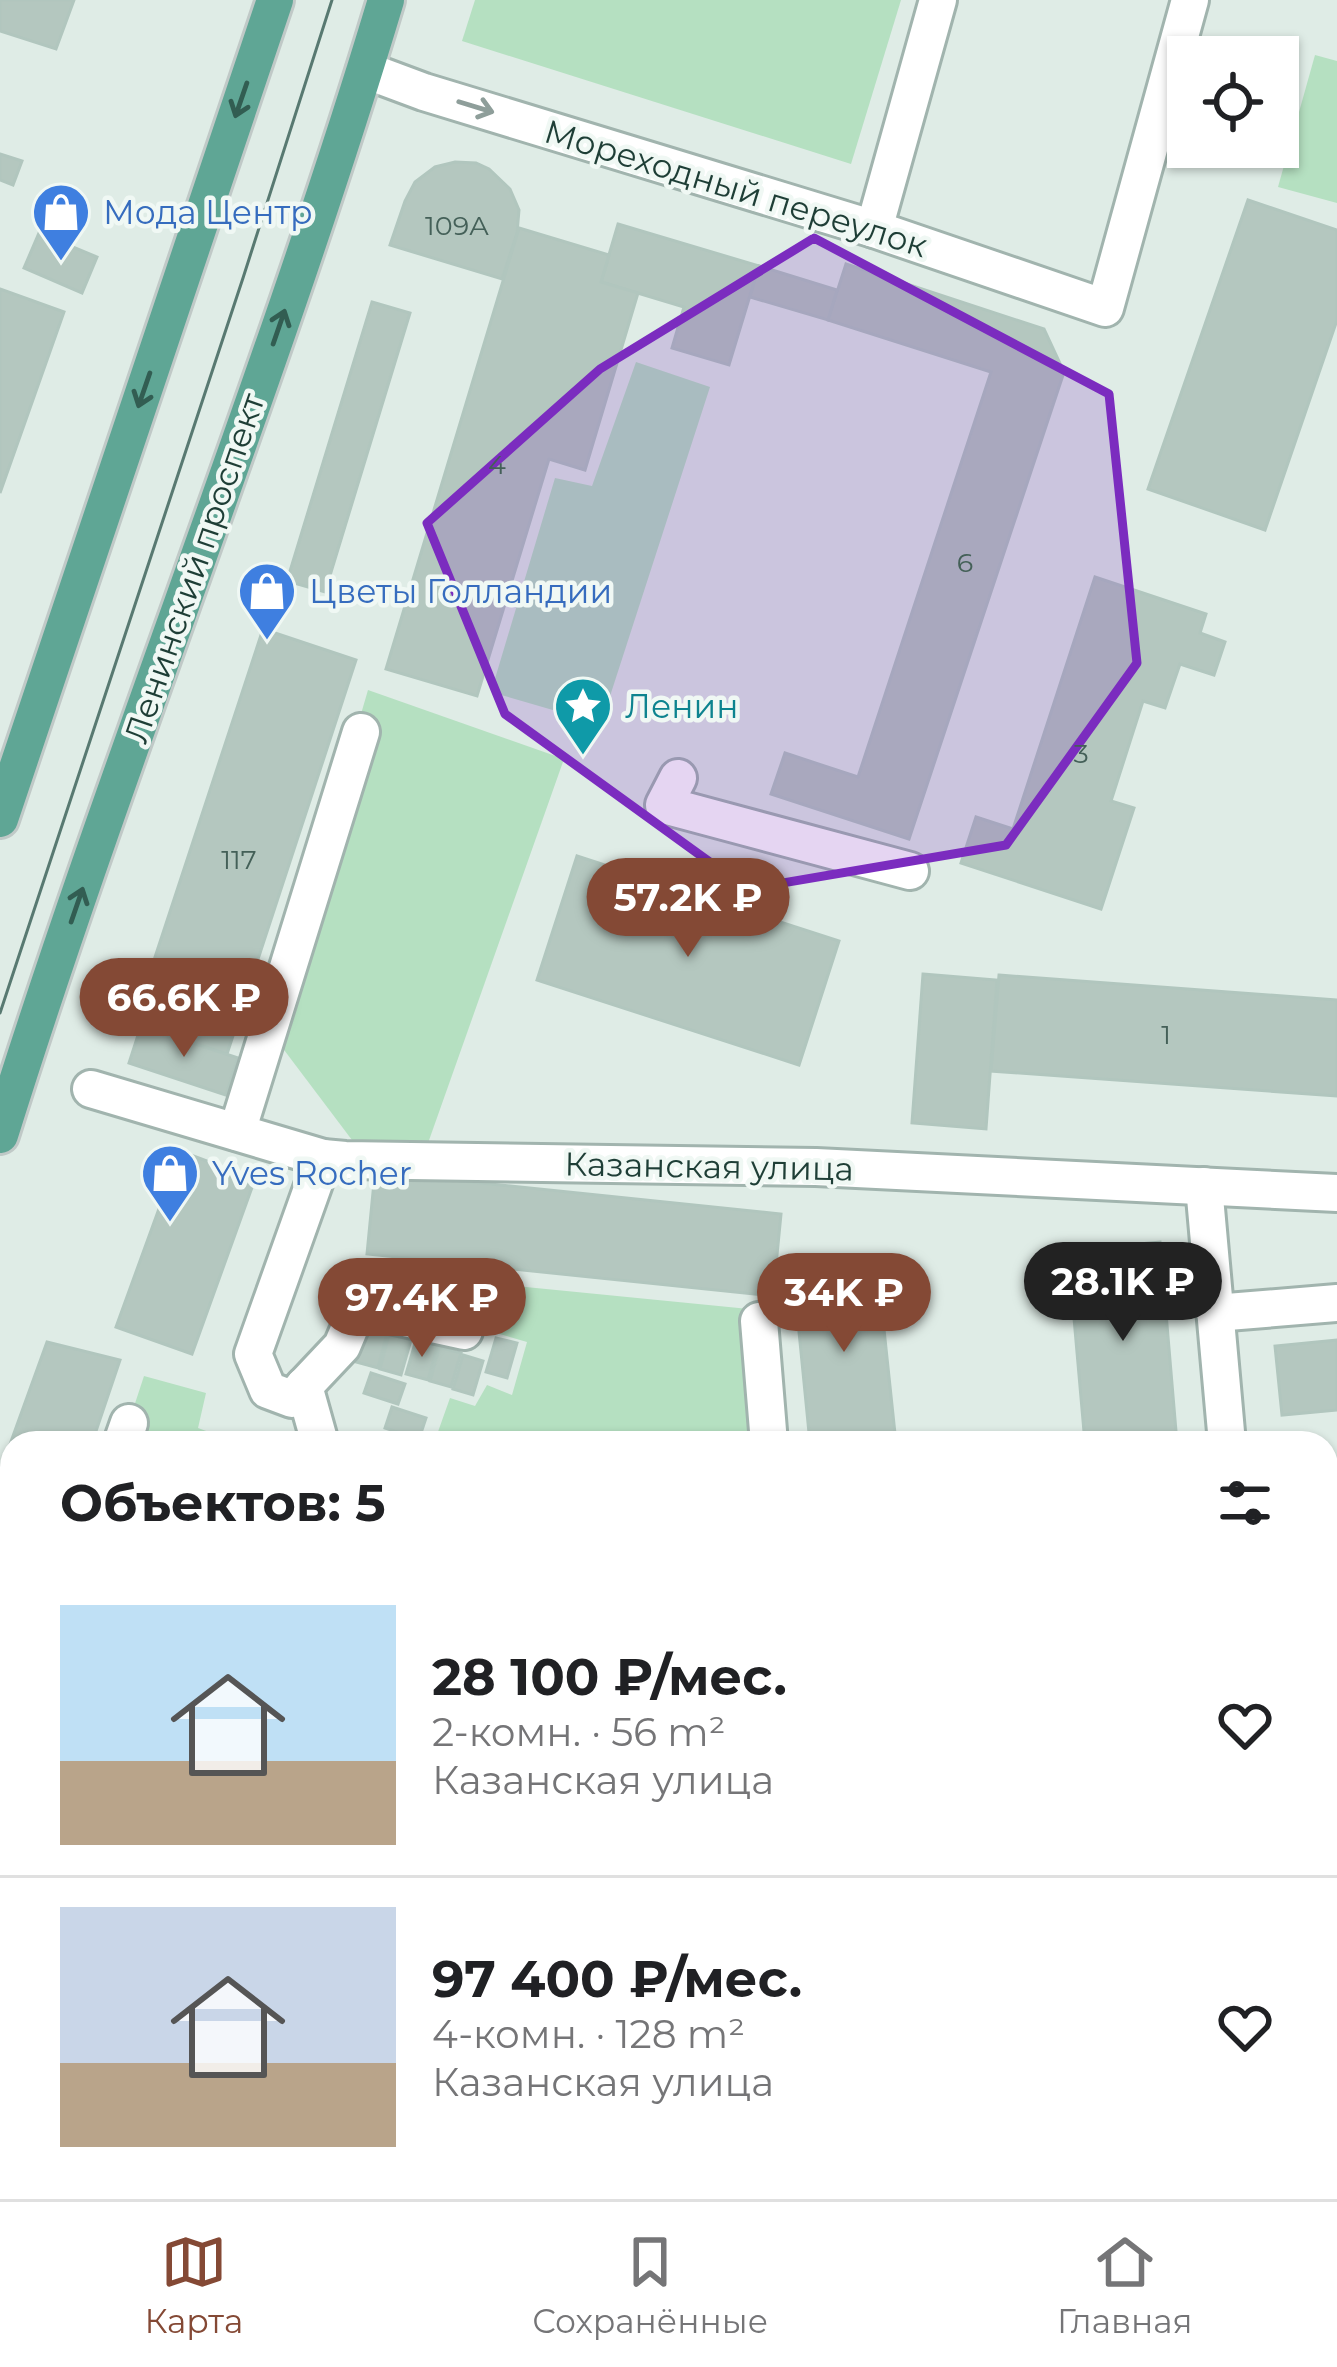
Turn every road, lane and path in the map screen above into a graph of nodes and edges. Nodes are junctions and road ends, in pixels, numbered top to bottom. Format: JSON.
{"nodes":[{"id":1,"x":274,"y":0,"type":"edge"},
{"id":2,"x":386,"y":0,"type":"edge"},
{"id":3,"x":938,"y":0,"type":"edge"},
{"id":4,"x":1190,"y":0,"type":"edge"},
{"id":5,"x":365,"y":70,"type":"junction"},
{"id":6,"x":874,"y":229,"type":"junction"},
{"id":7,"x":361,"y":732,"type":"dead end"},
{"id":8,"x":678,"y":778,"type":"dead end"},
{"id":9,"x":0,"y":819,"type":"edge"},
{"id":10,"x":910,"y":871,"type":"dead end"},
{"id":11,"x":91,"y":1089,"type":"dead end"},
{"id":12,"x":237,"y":1132,"type":"junction"},
{"id":13,"x":0,"y":1135,"type":"edge"},
{"id":14,"x":323,"y":1158,"type":"junction"},
{"id":15,"x":1204,"y":1186,"type":"junction"},
{"id":16,"x":1337,"y":1193,"type":"edge"},
{"id":17,"x":1337,"y":1303,"type":"edge"},
{"id":18,"x":1216,"y":1313,"type":"junction"},
{"id":19,"x":759,"y":1321,"type":"dead end"},
{"id":20,"x":464,"y":1331,"type":"dead end"},
{"id":21,"x":304,"y":1386,"type":"junction"},
{"id":22,"x":317,"y":1431,"type":"edge"},
{"id":23,"x":768,"y":1431,"type":"edge"},
{"id":24,"x":1226,"y":1431,"type":"edge"}],
"edges":[{"from":1,"to":9,"type":"main road","one_way":true},
{"from":2,"to":5,"type":"main road","name":"Ленинский проспект"},
{"from":3,"to":6,"type":"street"},
{"from":4,"to":6,"type":"street","name":"Мореходный переулок"},
{"from":5,"to":6,"type":"street","name":"Мореходный переулок","one_way":true},
{"from":13,"to":5,"type":"main road","name":"Ленинский проспект","one_way":true},
{"from":7,"to":12,"type":"street"},
{"from":8,"to":10,"type":"street"},
{"from":11,"to":12,"type":"street","name":"Казанская улица"},
{"from":12,"to":14,"type":"street","name":"Казанская улица"},
{"from":14,"to":15,"type":"street","name":"Казанская улица"},
{"from":14,"to":21,"type":"street"},
{"from":15,"to":16,"type":"street","name":"Казанская улица"},
{"from":15,"to":18,"type":"street"},
{"from":17,"to":18,"type":"street"},
{"from":18,"to":24,"type":"street"},
{"from":19,"to":23,"type":"street"},
{"from":20,"to":21,"type":"street"},
{"from":21,"to":22,"type":"street"}]}
